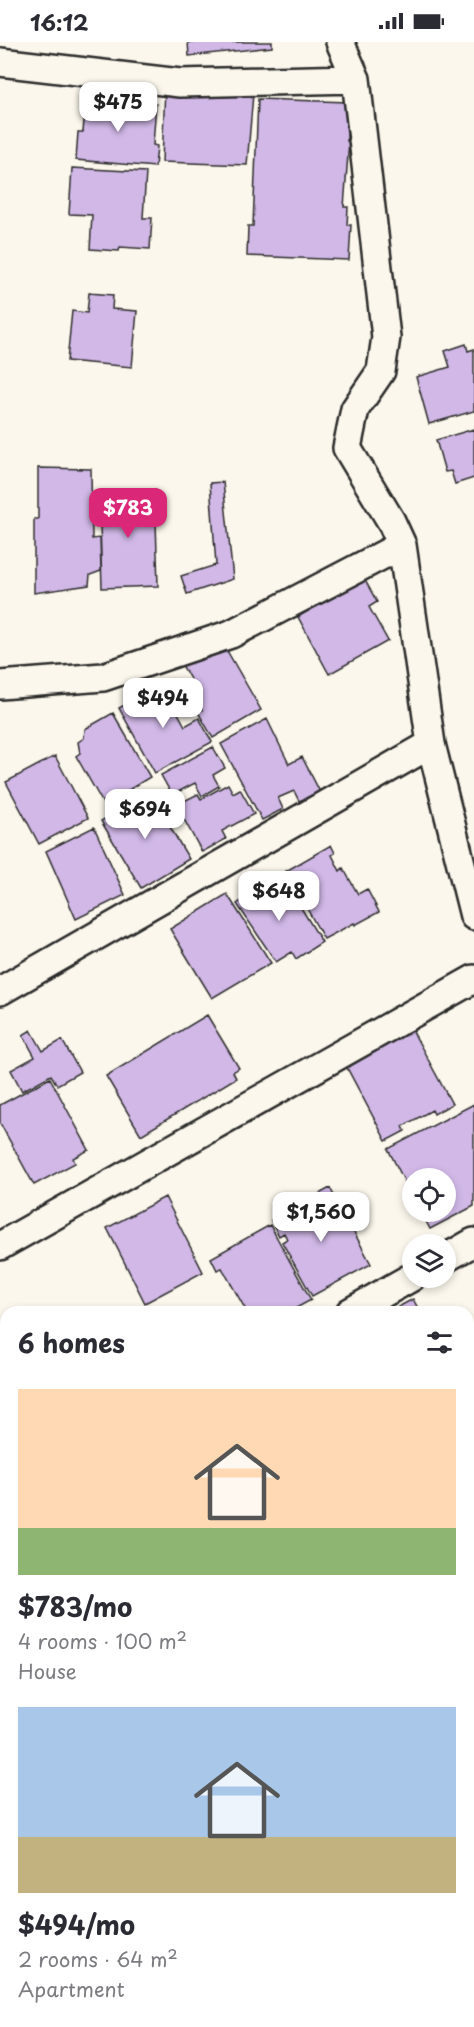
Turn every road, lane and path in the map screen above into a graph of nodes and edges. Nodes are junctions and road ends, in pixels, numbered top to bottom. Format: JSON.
{"nodes":[{"id":1,"x":340,"y":42,"type":"edge"},
{"id":2,"x":0,"y":62,"type":"edge"},
{"id":3,"x":356,"y":78,"type":"junction"},
{"id":4,"x":402,"y":545,"type":"junction"},
{"id":5,"x":0,"y":685,"type":"edge"},
{"id":6,"x":431,"y":744,"type":"junction"},
{"id":7,"x":474,"y":916,"type":"edge"},
{"id":8,"x":474,"y":979,"type":"edge"},
{"id":9,"x":0,"y":992,"type":"edge"},
{"id":10,"x":474,"y":1242,"type":"edge"},
{"id":11,"x":0,"y":1246,"type":"edge"},
{"id":12,"x":456,"y":1252,"type":"edge"},
{"id":13,"x":402,"y":1283,"type":"edge"},
{"id":14,"x":361,"y":1306,"type":"edge"}],
"edges":[{"from":1,"to":3,"type":"street"},
{"from":2,"to":3,"type":"street"},
{"from":3,"to":4,"type":"street"},
{"from":4,"to":5,"type":"street"},
{"from":4,"to":6,"type":"street"},
{"from":6,"to":7,"type":"street"},
{"from":6,"to":9,"type":"street"},
{"from":8,"to":11,"type":"street"},
{"from":10,"to":12,"type":"street"},
{"from":13,"to":14,"type":"street"}]}
